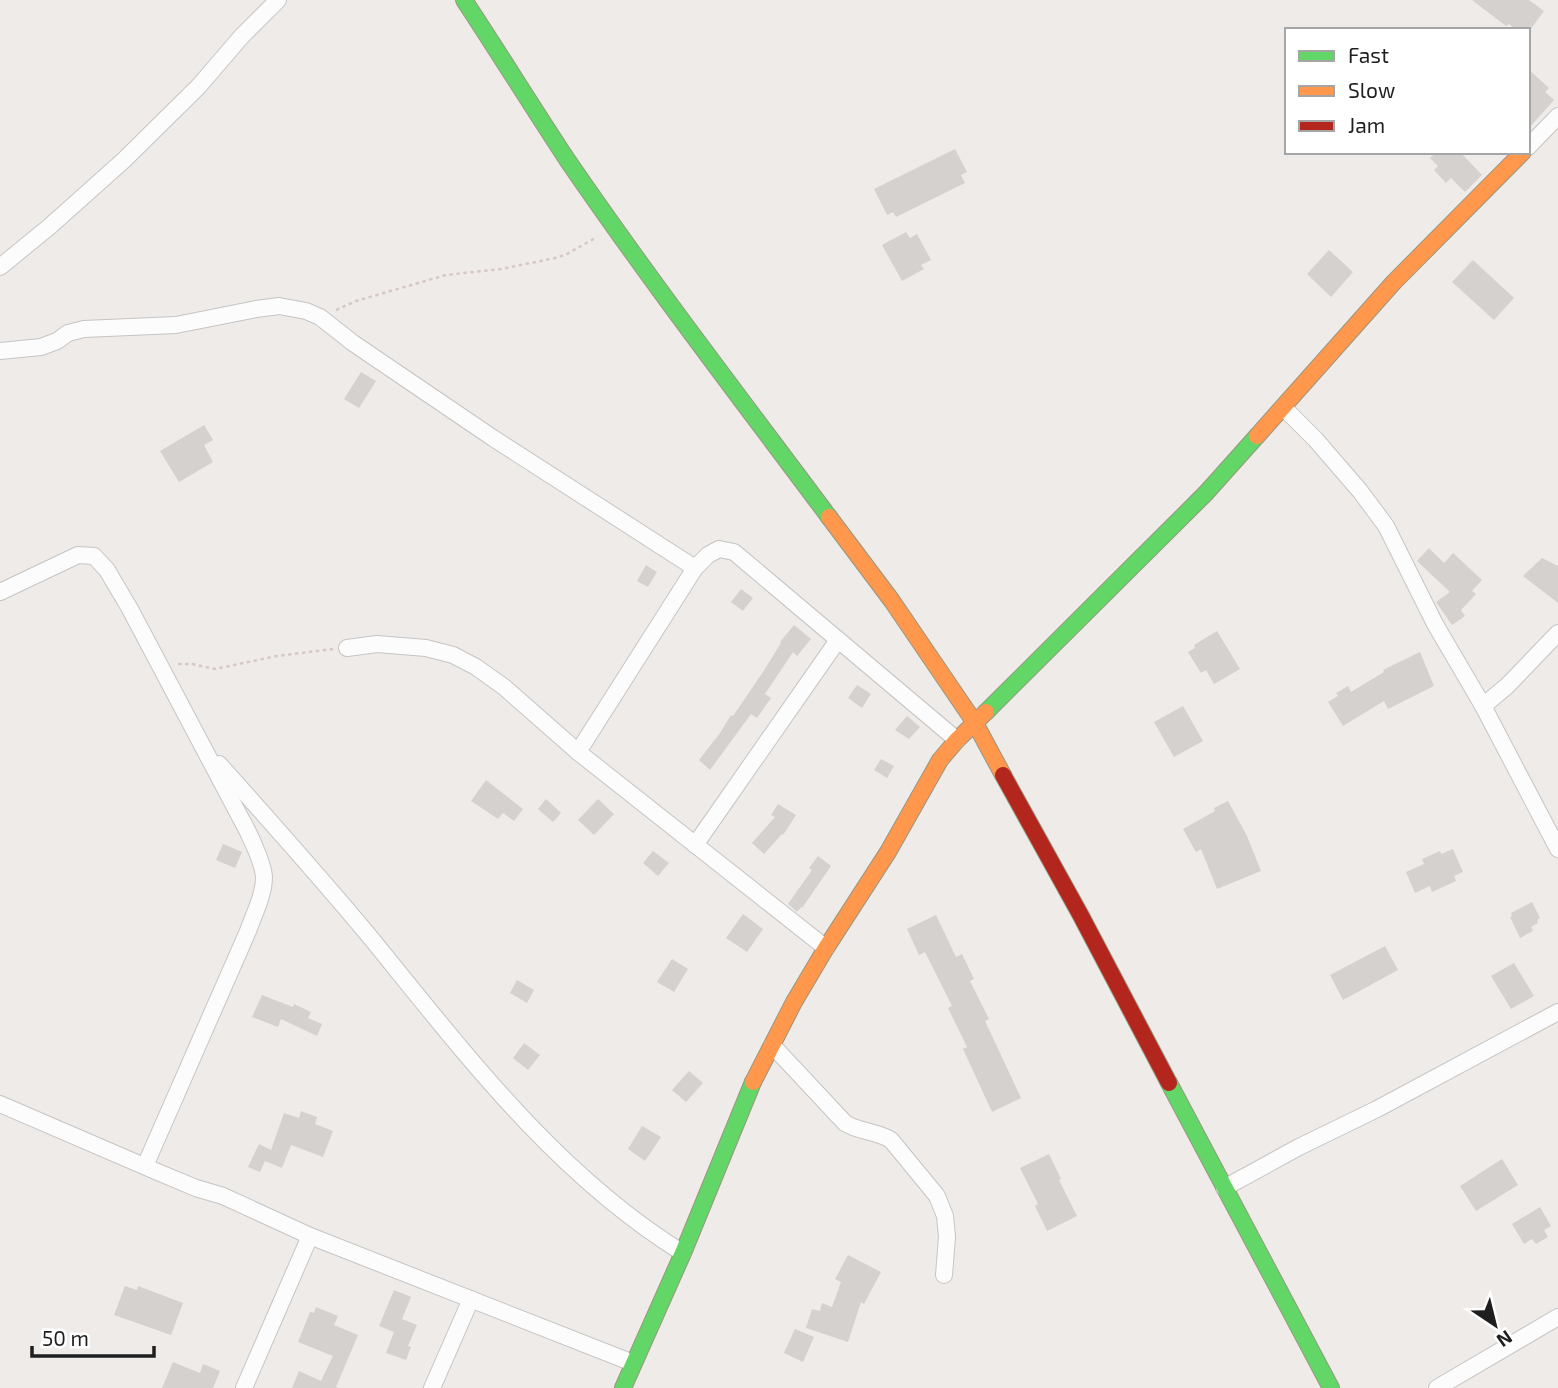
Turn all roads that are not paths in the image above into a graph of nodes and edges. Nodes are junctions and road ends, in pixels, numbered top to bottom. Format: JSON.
{"nodes":[{"id":1,"x":278,"y":0,"type":"edge"},
{"id":2,"x":464,"y":0,"type":"edge"},
{"id":3,"x":1558,"y":116,"type":"edge"},
{"id":4,"x":1530,"y":145,"type":"edge"},
{"id":5,"x":1521,"y":154,"type":"edge"},
{"id":6,"x":0,"y":267,"type":"edge"},
{"id":7,"x":0,"y":351,"type":"edge"},
{"id":8,"x":1283,"y":407,"type":"junction"},
{"id":9,"x":695,"y":568,"type":"junction"},
{"id":10,"x":0,"y":592,"type":"edge"},
{"id":11,"x":1558,"y":633,"type":"edge"},
{"id":12,"x":838,"y":640,"type":"junction"},
{"id":13,"x":347,"y":648,"type":"road end"},
{"id":14,"x":1483,"y":706,"type":"junction"},
{"id":15,"x":975,"y":723,"type":"junction"},
{"id":16,"x":957,"y":740,"type":"junction"},
{"id":17,"x":202,"y":743,"type":"junction"},
{"id":18,"x":578,"y":752,"type":"junction"},
{"id":19,"x":695,"y":845,"type":"junction"},
{"id":20,"x":1558,"y":849,"type":"edge"},
{"id":21,"x":826,"y":948,"type":"junction"},
{"id":22,"x":1558,"y":1012,"type":"edge"},
{"id":23,"x":772,"y":1045,"type":"junction"},
{"id":24,"x":0,"y":1104,"type":"edge"},
{"id":25,"x":145,"y":1166,"type":"junction"},
{"id":26,"x":1224,"y":1188,"type":"junction"},
{"id":27,"x":310,"y":1236,"type":"junction"},
{"id":28,"x":683,"y":1253,"type":"junction"},
{"id":29,"x":944,"y":1275,"type":"dead end"},
{"id":30,"x":471,"y":1299,"type":"junction"},
{"id":31,"x":1558,"y":1317,"type":"edge"},
{"id":32,"x":633,"y":1363,"type":"junction"},
{"id":33,"x":244,"y":1388,"type":"edge"},
{"id":34,"x":432,"y":1388,"type":"edge"},
{"id":35,"x":623,"y":1388,"type":"edge"},
{"id":36,"x":1331,"y":1388,"type":"edge"},
{"id":37,"x":1437,"y":1388,"type":"edge"}],
"edges":[{"from":1,"to":6,"type":"street"},
{"from":2,"to":15,"type":"street"},
{"from":3,"to":4,"type":"street"},
{"from":5,"to":8,"type":"street"},
{"from":7,"to":9,"type":"street"},
{"from":8,"to":14,"type":"street"},
{"from":8,"to":15,"type":"street"},
{"from":9,"to":12,"type":"street"},
{"from":9,"to":18,"type":"street"},
{"from":10,"to":17,"type":"street"},
{"from":11,"to":14,"type":"street"},
{"from":12,"to":16,"type":"street"},
{"from":12,"to":19,"type":"street"},
{"from":13,"to":18,"type":"street"},
{"from":14,"to":20,"type":"street"},
{"from":15,"to":16,"type":"street"},
{"from":15,"to":26,"type":"street"},
{"from":16,"to":21,"type":"street"},
{"from":17,"to":25,"type":"street"},
{"from":17,"to":28,"type":"street"},
{"from":18,"to":19,"type":"street"},
{"from":19,"to":21,"type":"street"},
{"from":21,"to":23,"type":"street"},
{"from":22,"to":26,"type":"street"},
{"from":23,"to":28,"type":"street"},
{"from":23,"to":29,"type":"street"},
{"from":24,"to":25,"type":"street"},
{"from":25,"to":27,"type":"street"},
{"from":26,"to":36,"type":"street"},
{"from":27,"to":30,"type":"street"},
{"from":27,"to":33,"type":"street"},
{"from":28,"to":32,"type":"street"},
{"from":30,"to":32,"type":"street"},
{"from":30,"to":34,"type":"street"},
{"from":31,"to":37,"type":"street"},
{"from":32,"to":35,"type":"street"}]}
